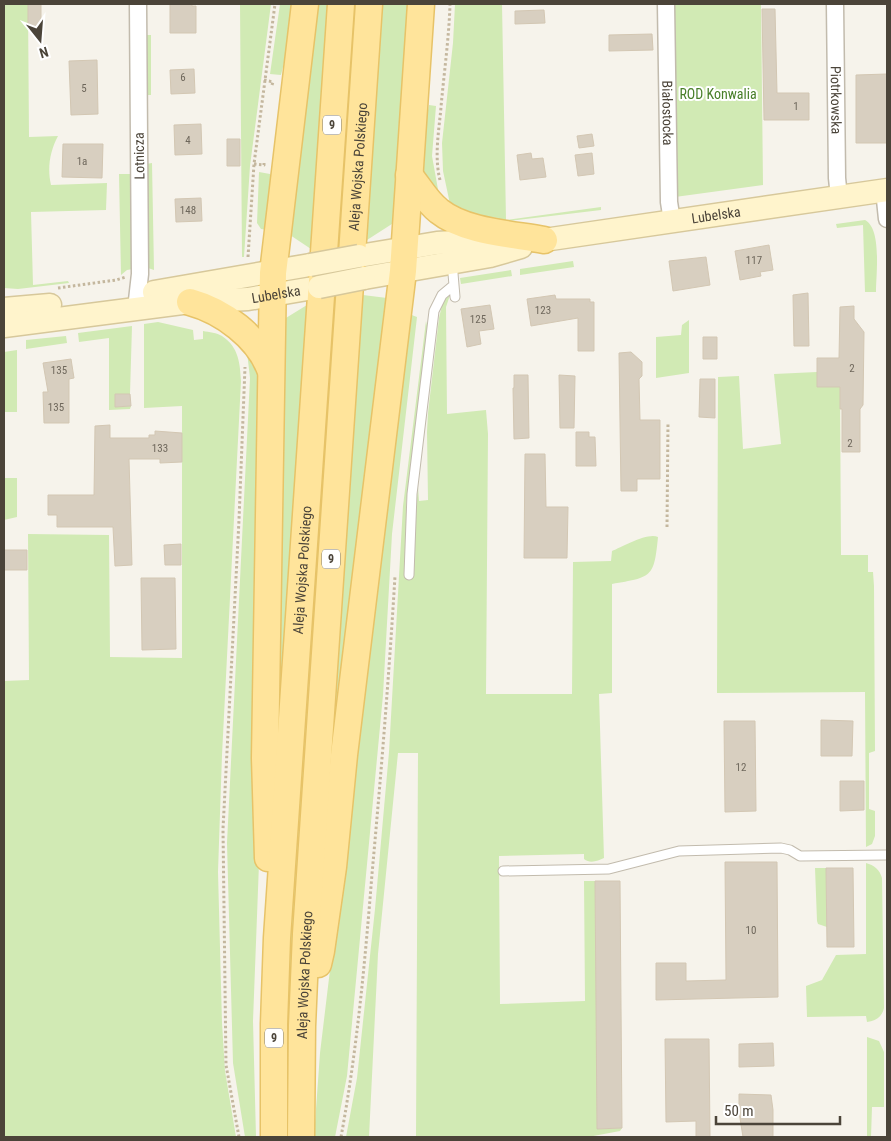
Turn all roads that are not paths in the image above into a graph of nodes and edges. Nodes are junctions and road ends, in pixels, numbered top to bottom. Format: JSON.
{"nodes":[{"id":1,"x":138,"y":4,"type":"edge"},
{"id":2,"x":304,"y":4,"type":"edge"},
{"id":3,"x":341,"y":4,"type":"edge"},
{"id":4,"x":369,"y":4,"type":"edge"},
{"id":5,"x":421,"y":4,"type":"edge"},
{"id":6,"x":666,"y":4,"type":"edge"},
{"id":7,"x":835,"y":4,"type":"edge"},
{"id":8,"x":409,"y":175,"type":"junction"},
{"id":9,"x":886,"y":190,"type":"edge"},
{"id":10,"x":839,"y":197,"type":"junction"},
{"id":11,"x":887,"y":219,"type":"edge"},
{"id":12,"x":672,"y":221,"type":"junction"},
{"id":13,"x":544,"y":240,"type":"junction"},
{"id":14,"x":404,"y":259,"type":"junction"},
{"id":15,"x":452,"y":262,"type":"junction"},
{"id":16,"x":273,"y":284,"type":"junction"},
{"id":17,"x":454,"y":284,"type":"junction"},
{"id":18,"x":455,"y":297,"type":"dead end"},
{"id":19,"x":138,"y":301,"type":"junction"},
{"id":20,"x":190,"y":302,"type":"junction"},
{"id":21,"x":4,"y":309,"type":"edge"},
{"id":22,"x":4,"y":326,"type":"edge"},
{"id":23,"x":270,"y":369,"type":"junction"},
{"id":24,"x":409,"y":576,"type":"dead end"},
{"id":25,"x":887,"y":855,"type":"edge"},
{"id":26,"x":503,"y":871,"type":"dead end"},
{"id":27,"x":277,"y":938,"type":"junction"},
{"id":28,"x":302,"y":1026,"type":"junction"},
{"id":29,"x":274,"y":1137,"type":"edge"},
{"id":30,"x":301,"y":1137,"type":"edge"}],
"edges":[{"from":1,"to":19,"type":"street","name":"Lotnicza"},
{"from":2,"to":16,"type":"main road"},
{"from":3,"to":27,"type":"main road","name":"Aleja Wojska Polskiego","number":"9"},
{"from":4,"to":28,"type":"main road","name":"Aleja Wojska Polskiego","number":"9"},
{"from":5,"to":8,"type":"main road"},
{"from":6,"to":12,"type":"street","name":"Białostocka"},
{"from":7,"to":10,"type":"street","name":"Piotrkowska"},
{"from":8,"to":13,"type":"main road"},
{"from":8,"to":14,"type":"main road"},
{"from":9,"to":10,"type":"main road","name":"Lubelska"},
{"from":9,"to":11,"type":"street"},
{"from":10,"to":12,"type":"main road","name":"Lubelska"},
{"from":12,"to":13,"type":"main road","name":"Lubelska"},
{"from":13,"to":14,"type":"main road","name":"Lubelska"},
{"from":13,"to":15,"type":"main road","name":"Lubelska"},
{"from":14,"to":15,"type":"main road","name":"Lubelska"},
{"from":14,"to":16,"type":"main road","name":"Lubelska","bridge":true},
{"from":14,"to":16,"type":"main road","name":"Lubelska","bridge":true},
{"from":14,"to":28,"type":"main road"},
{"from":15,"to":17,"type":"lane"},
{"from":16,"to":19,"type":"main road","name":"Lubelska"},
{"from":16,"to":20,"type":"main road","name":"Lubelska"},
{"from":16,"to":23,"type":"main road"},
{"from":17,"to":18,"type":"lane"},
{"from":17,"to":24,"type":"lane"},
{"from":19,"to":20,"type":"main road","name":"Lubelska"},
{"from":19,"to":21,"type":"main road","name":"Lubelska"},
{"from":19,"to":22,"type":"main road","name":"Lubelska"},
{"from":20,"to":23,"type":"main road"},
{"from":23,"to":27,"type":"main road"},
{"from":25,"to":26,"type":"lane"},
{"from":27,"to":29,"type":"main road","name":"Aleja Wojska Polskiego","number":"9"},
{"from":28,"to":30,"type":"main road","name":"Aleja Wojska Polskiego","number":"9"}]}
